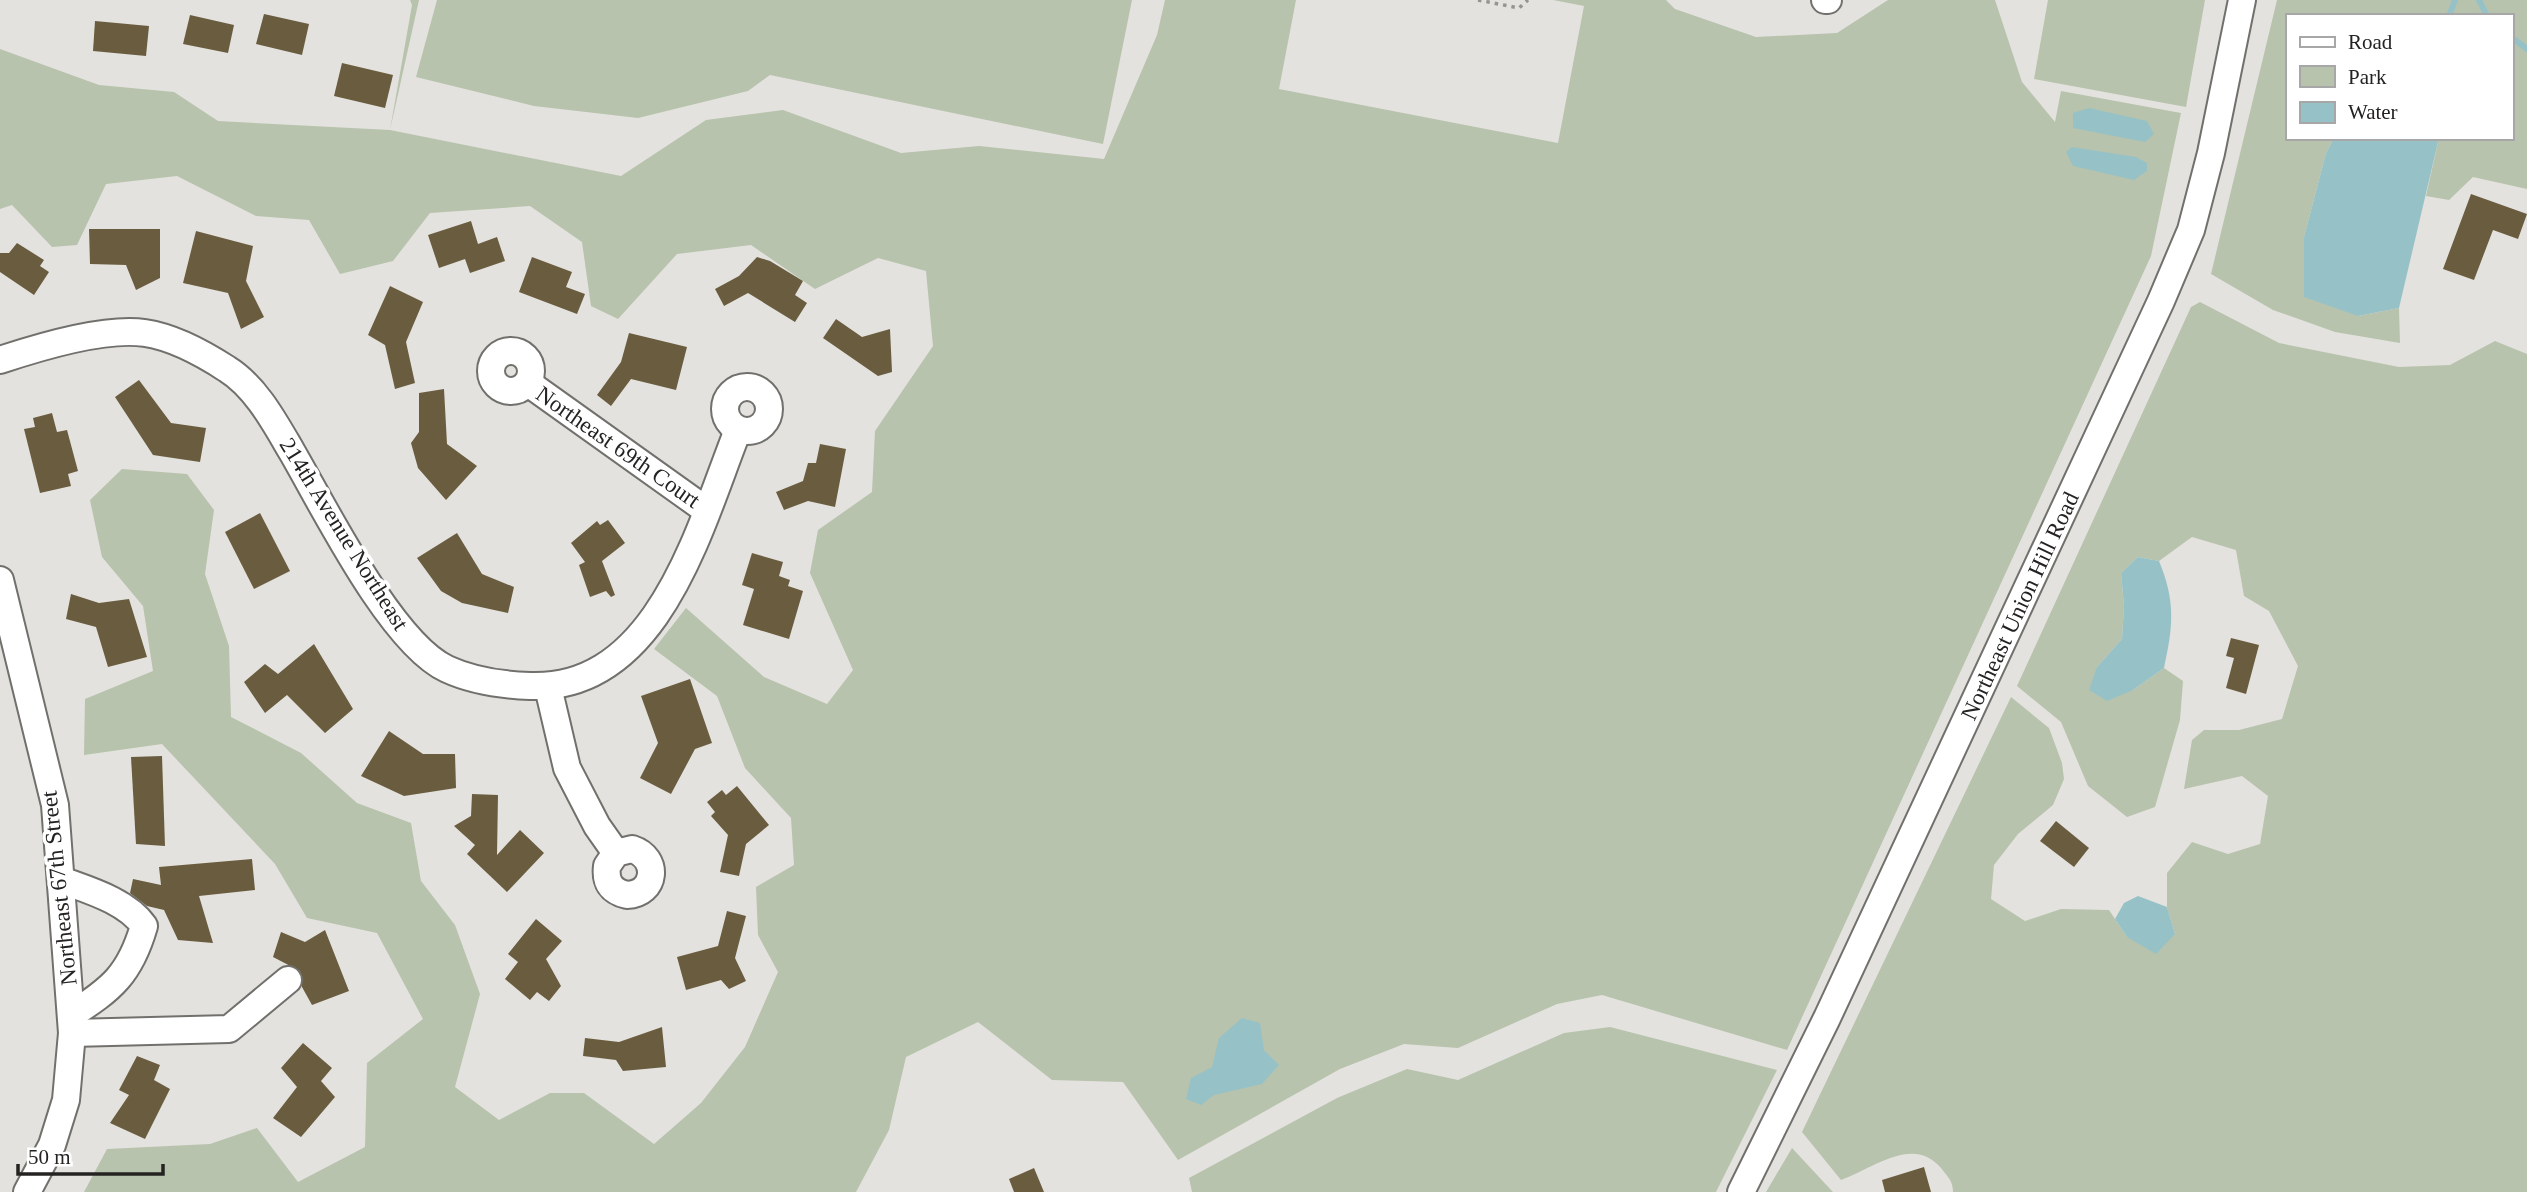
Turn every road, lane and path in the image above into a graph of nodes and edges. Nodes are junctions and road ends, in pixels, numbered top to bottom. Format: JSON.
{"nodes":[{"id":1,"x":1478,"y":0,"type":"edge"},
{"id":2,"x":1528,"y":0,"type":"edge"},
{"id":3,"x":2242,"y":0,"type":"edge"},
{"id":4,"x":0,"y":360,"type":"edge"},
{"id":5,"x":528,"y":383,"type":"dead end"},
{"id":6,"x":738,"y":430,"type":"dead end"},
{"id":7,"x":706,"y":510,"type":"junction"},
{"id":8,"x":0,"y":580,"type":"edge"},
{"id":9,"x":548,"y":687,"type":"junction"},
{"id":10,"x":616,"y":853,"type":"dead end"},
{"id":11,"x":61,"y":880,"type":"junction"},
{"id":12,"x":288,"y":980,"type":"dead end"},
{"id":13,"x":72,"y":1024,"type":"junction"},
{"id":14,"x":27,"y":1192,"type":"edge"},
{"id":15,"x":1741,"y":1192,"type":"edge"}],
"edges":[{"from":1,"to":2,"type":"path"},
{"from":3,"to":15,"type":"street","name":"Northeast Union Hill Road"},
{"from":4,"to":9,"type":"street","name":"214th Avenue Northeast"},
{"from":5,"to":7,"type":"street","name":"Northeast 69th Court"},
{"from":6,"to":7,"type":"street","name":"Northeast 69th Court"},
{"from":7,"to":9,"type":"street","name":"214th Avenue Northeast"},
{"from":8,"to":11,"type":"street","name":"Northeast 67th Street"},
{"from":9,"to":10,"type":"street"},
{"from":11,"to":13,"type":"street","name":"Northeast 67th Street"},
{"from":11,"to":13,"type":"street"},
{"from":12,"to":13,"type":"street"},
{"from":13,"to":14,"type":"street","name":"Northeast 67th Street"}]}
